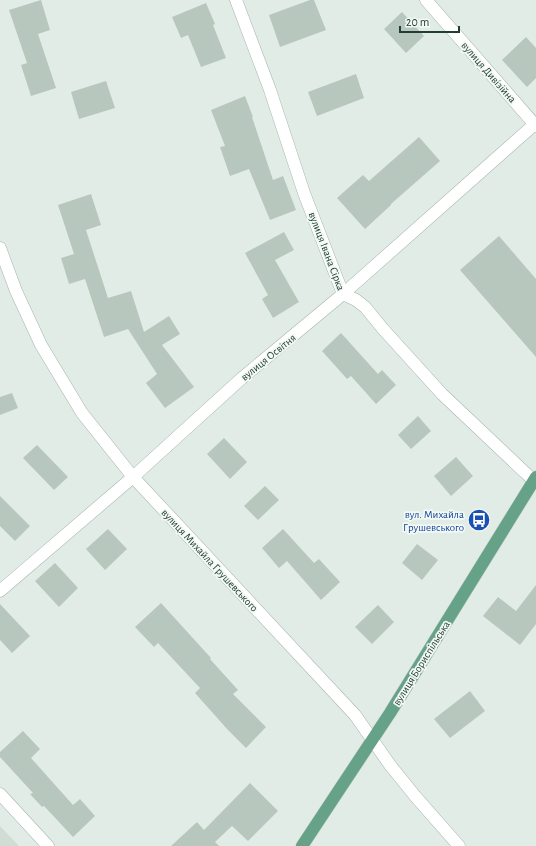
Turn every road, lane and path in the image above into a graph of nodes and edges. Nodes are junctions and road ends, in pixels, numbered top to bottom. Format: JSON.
{"nodes":[{"id":1,"x":236,"y":0,"type":"edge"},
{"id":2,"x":426,"y":0,"type":"edge"},
{"id":3,"x":536,"y":125,"type":"edge"},
{"id":4,"x":0,"y":248,"type":"edge"},
{"id":5,"x":343,"y":294,"type":"junction"},
{"id":6,"x":132,"y":477,"type":"junction"},
{"id":7,"x":535,"y":479,"type":"edge"},
{"id":8,"x":0,"y":591,"type":"edge"},
{"id":9,"x":372,"y":739,"type":"junction"},
{"id":10,"x":0,"y":794,"type":"edge"},
{"id":11,"x":48,"y":846,"type":"edge"},
{"id":12,"x":302,"y":846,"type":"edge"},
{"id":13,"x":459,"y":846,"type":"edge"}],
"edges":[{"from":1,"to":5,"type":"street","name":"вулиця Івана Сірка"},
{"from":2,"to":3,"type":"street","name":"вулиця Дивізійна"},
{"from":3,"to":5,"type":"street","name":"вулиця Освітня"},
{"from":4,"to":6,"type":"street","name":"вулиця Михайла Грушевського"},
{"from":5,"to":6,"type":"street","name":"вулиця Освітня"},
{"from":5,"to":7,"type":"street","name":"вулиця Івана Сірка"},
{"from":6,"to":8,"type":"street","name":"вулиця Освітня"},
{"from":6,"to":9,"type":"street","name":"вулиця Михайла Грушевського"},
{"from":7,"to":9,"type":"main road","name":"вулиця Бориспільська"},
{"from":9,"to":12,"type":"main road","name":"вулиця Бориспільська"},
{"from":9,"to":13,"type":"street","name":"вулиця Михайла Грушевського"},
{"from":10,"to":11,"type":"street"}]}
